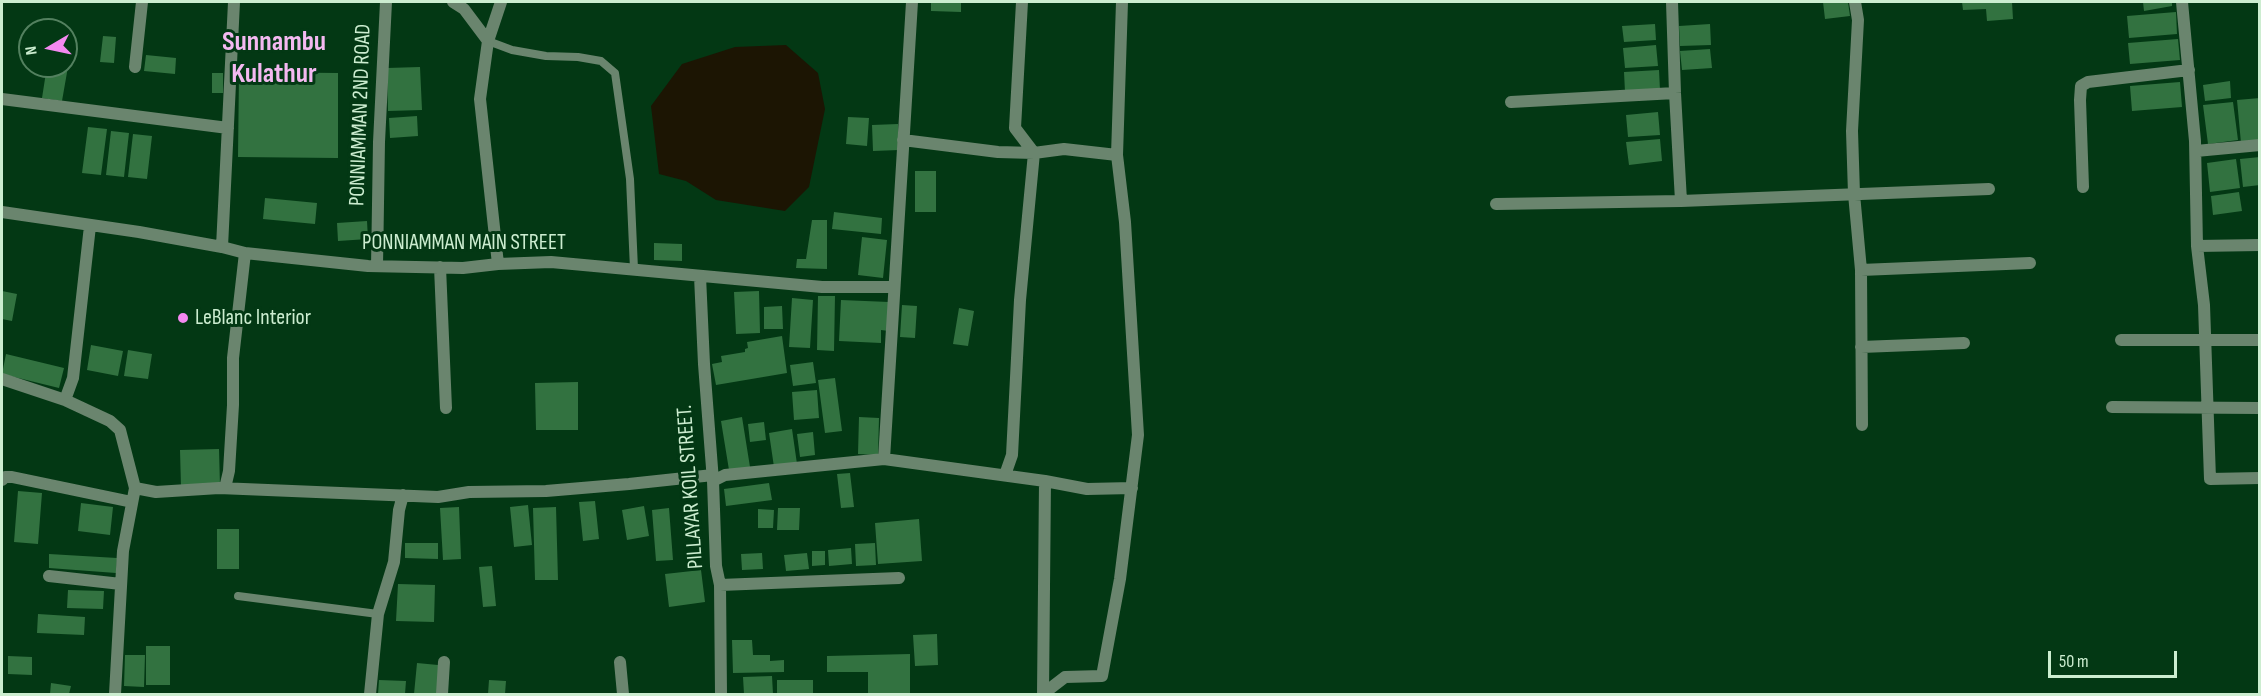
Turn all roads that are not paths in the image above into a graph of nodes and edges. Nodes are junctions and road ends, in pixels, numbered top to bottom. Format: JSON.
{"nodes":[{"id":1,"x":142,"y":2,"type":"edge"},
{"id":2,"x":234,"y":2,"type":"edge"},
{"id":3,"x":386,"y":2,"type":"edge"},
{"id":4,"x":453,"y":2,"type":"edge"},
{"id":5,"x":501,"y":2,"type":"edge"},
{"id":6,"x":912,"y":2,"type":"edge"},
{"id":7,"x":1022,"y":2,"type":"edge"},
{"id":8,"x":1122,"y":2,"type":"edge"},
{"id":9,"x":1672,"y":2,"type":"edge"},
{"id":10,"x":1855,"y":2,"type":"edge"},
{"id":11,"x":2182,"y":2,"type":"edge"},
{"id":12,"x":488,"y":41,"type":"junction"},
{"id":13,"x":135,"y":67,"type":"dead end"},
{"id":14,"x":2189,"y":70,"type":"junction"},
{"id":15,"x":1675,"y":93,"type":"junction"},
{"id":16,"x":2,"y":99,"type":"edge"},
{"id":17,"x":1511,"y":102,"type":"dead end"},
{"id":18,"x":228,"y":128,"type":"junction"},
{"id":19,"x":903,"y":140,"type":"junction"},
{"id":20,"x":2259,"y":145,"type":"edge"},
{"id":21,"x":2196,"y":150,"type":"junction"},
{"id":22,"x":1034,"y":153,"type":"junction"},
{"id":23,"x":1117,"y":155,"type":"junction"},
{"id":24,"x":2083,"y":187,"type":"dead end"},
{"id":25,"x":1989,"y":189,"type":"dead end"},
{"id":26,"x":1854,"y":195,"type":"junction"},
{"id":27,"x":1681,"y":201,"type":"junction"},
{"id":28,"x":1496,"y":204,"type":"dead end"},
{"id":29,"x":2,"y":212,"type":"edge"},
{"id":30,"x":90,"y":226,"type":"junction"},
{"id":31,"x":2259,"y":245,"type":"edge"},
{"id":32,"x":2197,"y":246,"type":"junction"},
{"id":33,"x":222,"y":247,"type":"junction"},
{"id":34,"x":245,"y":253,"type":"junction"},
{"id":35,"x":2030,"y":263,"type":"dead end"},
{"id":36,"x":498,"y":264,"type":"junction"},
{"id":37,"x":377,"y":266,"type":"junction"},
{"id":38,"x":440,"y":267,"type":"junction"},
{"id":39,"x":634,"y":269,"type":"junction"},
{"id":40,"x":1861,"y":270,"type":"junction"},
{"id":41,"x":700,"y":276,"type":"junction"},
{"id":42,"x":894,"y":287,"type":"junction"},
{"id":43,"x":2205,"y":339,"type":"junction"},
{"id":44,"x":2121,"y":340,"type":"dead end"},
{"id":45,"x":2259,"y":340,"type":"edge"},
{"id":46,"x":1964,"y":343,"type":"dead end"},
{"id":47,"x":1862,"y":347,"type":"junction"},
{"id":48,"x":2,"y":379,"type":"edge"},
{"id":49,"x":65,"y":400,"type":"junction"},
{"id":50,"x":2112,"y":407,"type":"dead end"},
{"id":51,"x":446,"y":408,"type":"dead end"},
{"id":52,"x":2259,"y":408,"type":"edge"},
{"id":53,"x":2207,"y":409,"type":"junction"},
{"id":54,"x":1862,"y":425,"type":"dead end"},
{"id":55,"x":884,"y":459,"type":"junction"},
{"id":56,"x":1005,"y":475,"type":"junction"},
{"id":57,"x":713,"y":478,"type":"junction"},
{"id":58,"x":2259,"y":478,"type":"edge"},
{"id":59,"x":2,"y":480,"type":"edge"},
{"id":60,"x":1045,"y":481,"type":"junction"},
{"id":61,"x":135,"y":488,"type":"junction"},
{"id":62,"x":225,"y":488,"type":"junction"},
{"id":63,"x":1132,"y":488,"type":"junction"},
{"id":64,"x":403,"y":495,"type":"junction"},
{"id":65,"x":132,"y":502,"type":"junction"},
{"id":66,"x":49,"y":576,"type":"dead end"},
{"id":67,"x":899,"y":578,"type":"dead end"},
{"id":68,"x":121,"y":584,"type":"junction"},
{"id":69,"x":720,"y":585,"type":"junction"},
{"id":70,"x":238,"y":596,"type":"dead end"},
{"id":71,"x":378,"y":614,"type":"junction"},
{"id":72,"x":444,"y":662,"type":"dead end"},
{"id":73,"x":620,"y":662,"type":"dead end"},
{"id":74,"x":115,"y":694,"type":"edge"},
{"id":75,"x":370,"y":694,"type":"edge"},
{"id":76,"x":442,"y":694,"type":"edge"},
{"id":77,"x":623,"y":694,"type":"edge"},
{"id":78,"x":721,"y":694,"type":"edge"},
{"id":79,"x":1043,"y":694,"type":"edge"}],
"edges":[{"from":1,"to":13,"type":"street"},
{"from":2,"to":18,"type":"street"},
{"from":3,"to":37,"type":"street","name":"PONNIAMMAN 2ND ROAD"},
{"from":4,"to":12,"type":"street"},
{"from":5,"to":12,"type":"street"},
{"from":6,"to":19,"type":"street"},
{"from":7,"to":22,"type":"street"},
{"from":8,"to":23,"type":"street"},
{"from":9,"to":15,"type":"street"},
{"from":10,"to":26,"type":"street"},
{"from":11,"to":14,"type":"street"},
{"from":12,"to":36,"type":"street"},
{"from":12,"to":39,"type":"lane"},
{"from":14,"to":21,"type":"street"},
{"from":14,"to":24,"type":"street"},
{"from":15,"to":17,"type":"street"},
{"from":15,"to":27,"type":"street"},
{"from":16,"to":18,"type":"street"},
{"from":18,"to":33,"type":"street"},
{"from":19,"to":22,"type":"street"},
{"from":19,"to":42,"type":"street"},
{"from":20,"to":21,"type":"street"},
{"from":21,"to":32,"type":"street"},
{"from":22,"to":23,"type":"street"},
{"from":22,"to":56,"type":"street"},
{"from":23,"to":63,"type":"street"},
{"from":25,"to":26,"type":"street"},
{"from":26,"to":27,"type":"street"},
{"from":26,"to":40,"type":"street"},
{"from":27,"to":28,"type":"street"},
{"from":29,"to":30,"type":"street","name":"PONNIAMMAN MAIN STREET"},
{"from":30,"to":33,"type":"street","name":"PONNIAMMAN MAIN STREET"},
{"from":30,"to":49,"type":"street"},
{"from":31,"to":32,"type":"street"},
{"from":32,"to":43,"type":"street"},
{"from":33,"to":34,"type":"street","name":"PONNIAMMAN MAIN STREET"},
{"from":34,"to":37,"type":"street","name":"PONNIAMMAN MAIN STREET"},
{"from":34,"to":62,"type":"street"},
{"from":35,"to":40,"type":"street"},
{"from":36,"to":38,"type":"street","name":"PONNIAMMAN MAIN STREET"},
{"from":36,"to":39,"type":"street","name":"PONNIAMMAN MAIN STREET"},
{"from":37,"to":38,"type":"street","name":"PONNIAMMAN MAIN STREET"},
{"from":38,"to":51,"type":"street"},
{"from":39,"to":41,"type":"street","name":"PONNIAMMAN MAIN STREET"},
{"from":40,"to":47,"type":"street"},
{"from":41,"to":42,"type":"street","name":"PONNIAMMAN MAIN STREET"},
{"from":41,"to":57,"type":"street","name":"PILLAYAR KOIL STREET."},
{"from":42,"to":55,"type":"street"},
{"from":43,"to":44,"type":"street"},
{"from":43,"to":45,"type":"street"},
{"from":43,"to":53,"type":"street"},
{"from":46,"to":47,"type":"street"},
{"from":47,"to":54,"type":"street"},
{"from":48,"to":49,"type":"street"},
{"from":49,"to":61,"type":"street"},
{"from":50,"to":53,"type":"street"},
{"from":52,"to":53,"type":"street"},
{"from":53,"to":58,"type":"street"},
{"from":55,"to":56,"type":"street"},
{"from":55,"to":57,"type":"street"},
{"from":56,"to":60,"type":"street"},
{"from":57,"to":64,"type":"street"},
{"from":57,"to":69,"type":"street","name":"PILLAYAR KOIL STREET."},
{"from":59,"to":65,"type":"street"},
{"from":60,"to":63,"type":"street"},
{"from":60,"to":79,"type":"street"},
{"from":61,"to":62,"type":"street"},
{"from":61,"to":65,"type":"street"},
{"from":62,"to":64,"type":"street"},
{"from":63,"to":79,"type":"street"},
{"from":64,"to":71,"type":"street"},
{"from":65,"to":68,"type":"street"},
{"from":66,"to":68,"type":"street"},
{"from":67,"to":69,"type":"street"},
{"from":68,"to":74,"type":"street"},
{"from":69,"to":78,"type":"street","name":"PILLAYAR KOIL STREET."},
{"from":70,"to":71,"type":"lane"},
{"from":71,"to":75,"type":"street"},
{"from":72,"to":76,"type":"street"},
{"from":73,"to":77,"type":"street"}]}
